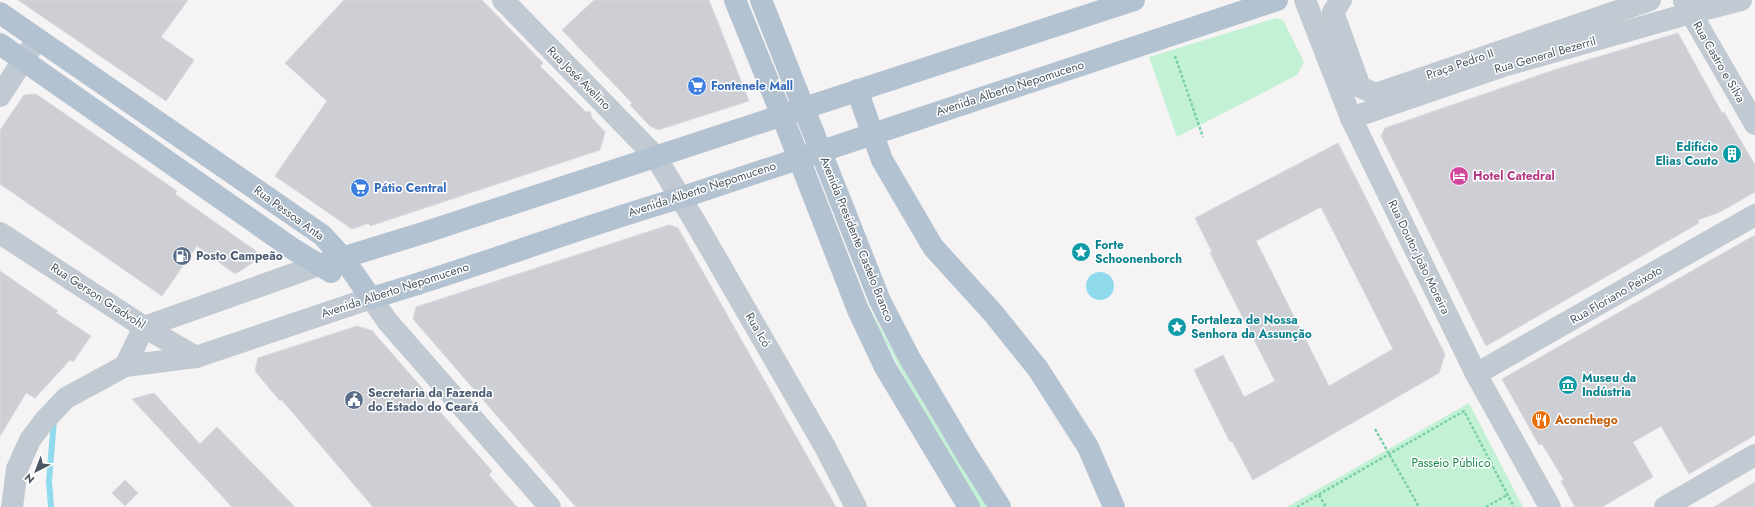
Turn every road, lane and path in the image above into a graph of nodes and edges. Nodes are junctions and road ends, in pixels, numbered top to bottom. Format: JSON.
{"nodes":[{"id":1,"x":502,"y":0,"type":"edge"},
{"id":2,"x":735,"y":0,"type":"edge"},
{"id":3,"x":761,"y":0,"type":"edge"},
{"id":4,"x":1134,"y":0,"type":"edge"},
{"id":5,"x":1277,"y":0,"type":"edge"},
{"id":6,"x":1305,"y":0,"type":"edge"},
{"id":7,"x":1341,"y":0,"type":"edge"},
{"id":8,"x":1650,"y":0,"type":"edge"},
{"id":9,"x":1741,"y":0,"type":"edge"},
{"id":10,"x":1687,"y":6,"type":"edge"},
{"id":11,"x":0,"y":13,"type":"edge"},
{"id":12,"x":37,"y":39,"type":"junction"},
{"id":13,"x":0,"y":44,"type":"edge"},
{"id":14,"x":23,"y":60,"type":"junction"},
{"id":15,"x":1177,"y":62,"type":"dead end"},
{"id":16,"x":857,"y":90,"type":"junction"},
{"id":17,"x":0,"y":96,"type":"edge"},
{"id":18,"x":1351,"y":118,"type":"junction"},
{"id":19,"x":1755,"y":124,"type":"edge"},
{"id":20,"x":873,"y":133,"type":"junction"},
{"id":21,"x":1203,"y":137,"type":"dead end"},
{"id":22,"x":655,"y":156,"type":"junction"},
{"id":23,"x":680,"y":198,"type":"junction"},
{"id":24,"x":1755,"y":215,"type":"edge"},
{"id":25,"x":0,"y":233,"type":"edge"},
{"id":26,"x":342,"y":258,"type":"junction"},
{"id":27,"x":319,"y":265,"type":"junction"},
{"id":28,"x":370,"y":298,"type":"junction"},
{"id":29,"x":144,"y":327,"type":"junction"},
{"id":30,"x":196,"y":357,"type":"junction"},
{"id":31,"x":125,"y":366,"type":"junction"},
{"id":32,"x":1476,"y":374,"type":"junction"},
{"id":33,"x":1375,"y":429,"type":"dead end"},
{"id":34,"x":1389,"y":454,"type":"junction"},
{"id":35,"x":1755,"y":455,"type":"edge"},
{"id":36,"x":1319,"y":495,"type":"junction"},
{"id":37,"x":1507,"y":495,"type":"junction"},
{"id":38,"x":12,"y":507,"type":"edge"},
{"id":39,"x":550,"y":507,"type":"edge"},
{"id":40,"x":856,"y":507,"type":"edge"},
{"id":41,"x":969,"y":507,"type":"edge"},
{"id":42,"x":1000,"y":507,"type":"edge"},
{"id":43,"x":1114,"y":507,"type":"edge"},
{"id":44,"x":1297,"y":507,"type":"edge"},
{"id":45,"x":1326,"y":507,"type":"edge"},
{"id":46,"x":1419,"y":507,"type":"edge"},
{"id":47,"x":1486,"y":507,"type":"edge"},
{"id":48,"x":1514,"y":507,"type":"edge"},
{"id":49,"x":1550,"y":507,"type":"edge"},
{"id":50,"x":1665,"y":507,"type":"edge"}],
"edges":[{"from":1,"to":22,"type":"street","name":"Rua José Avelino"},
{"from":2,"to":41,"type":"main road","name":"Avenida Presidente Castelo Branco"},
{"from":3,"to":42,"type":"main road","name":"Avenida Presidente Castelo Branco"},
{"from":4,"to":16,"type":"main road"},
{"from":5,"to":20,"type":"main road","name":"Avenida Alberto Nepomuceno"},
{"from":6,"to":18,"type":"street","name":"Rua Doutor João Moreira"},
{"from":7,"to":8,"type":"street","name":"Praça Pedro II"},
{"from":9,"to":10,"type":"street","name":"Rua General Bezerril"},
{"from":10,"to":18,"type":"street","name":"Rua General Bezerril"},
{"from":10,"to":19,"type":"street","name":"Rua Castro e Silva"},
{"from":11,"to":12,"type":"main road","name":"Rua Pessoa Anta"},
{"from":12,"to":14,"type":"street"},
{"from":12,"to":26,"type":"main road","name":"Rua Pessoa Anta"},
{"from":13,"to":14,"type":"main road"},
{"from":14,"to":17,"type":"street"},
{"from":14,"to":27,"type":"main road"},
{"from":15,"to":21,"type":"path"},
{"from":16,"to":20,"type":"main road"},
{"from":16,"to":22,"type":"main road"},
{"from":18,"to":32,"type":"street","name":"Rua Doutor João Moreira"},
{"from":20,"to":23,"type":"main road","name":"Avenida Alberto Nepomuceno"},
{"from":20,"to":43,"type":"main road"},
{"from":22,"to":23,"type":"street","name":"Rua Icó"},
{"from":22,"to":26,"type":"main road"},
{"from":23,"to":28,"type":"main road","name":"Avenida Alberto Nepomuceno"},
{"from":23,"to":40,"type":"street","name":"Rua Icó"},
{"from":24,"to":32,"type":"street","name":"Rua Floriano Peixoto"},
{"from":25,"to":29,"type":"street","name":"Rua Gerson Gradvohl"},
{"from":26,"to":27,"type":"main road"},
{"from":26,"to":28,"type":"main road","name":"Rua Pessoa Anta"},
{"from":27,"to":28,"type":"main road"},
{"from":27,"to":29,"type":"street"},
{"from":28,"to":30,"type":"street","name":"Avenida Alberto Nepomuceno"},
{"from":28,"to":39,"type":"street"},
{"from":29,"to":30,"type":"street","name":"Rua Gerson Gradvohl"},
{"from":29,"to":31,"type":"street"},
{"from":30,"to":31,"type":"street","name":"Avenida Alberto Nepomuceno"},
{"from":31,"to":38,"type":"street","name":"Avenida Alberto Nepomuceno"},
{"from":32,"to":49,"type":"street","name":"Rua Doutor João Moreira"},
{"from":33,"to":34,"type":"path"},
{"from":34,"to":36,"type":"path"},
{"from":34,"to":37,"type":"path"},
{"from":34,"to":46,"type":"path"},
{"from":35,"to":50,"type":"street"},
{"from":36,"to":44,"type":"path"},
{"from":36,"to":45,"type":"path"},
{"from":37,"to":47,"type":"path"},
{"from":37,"to":48,"type":"path"}]}
